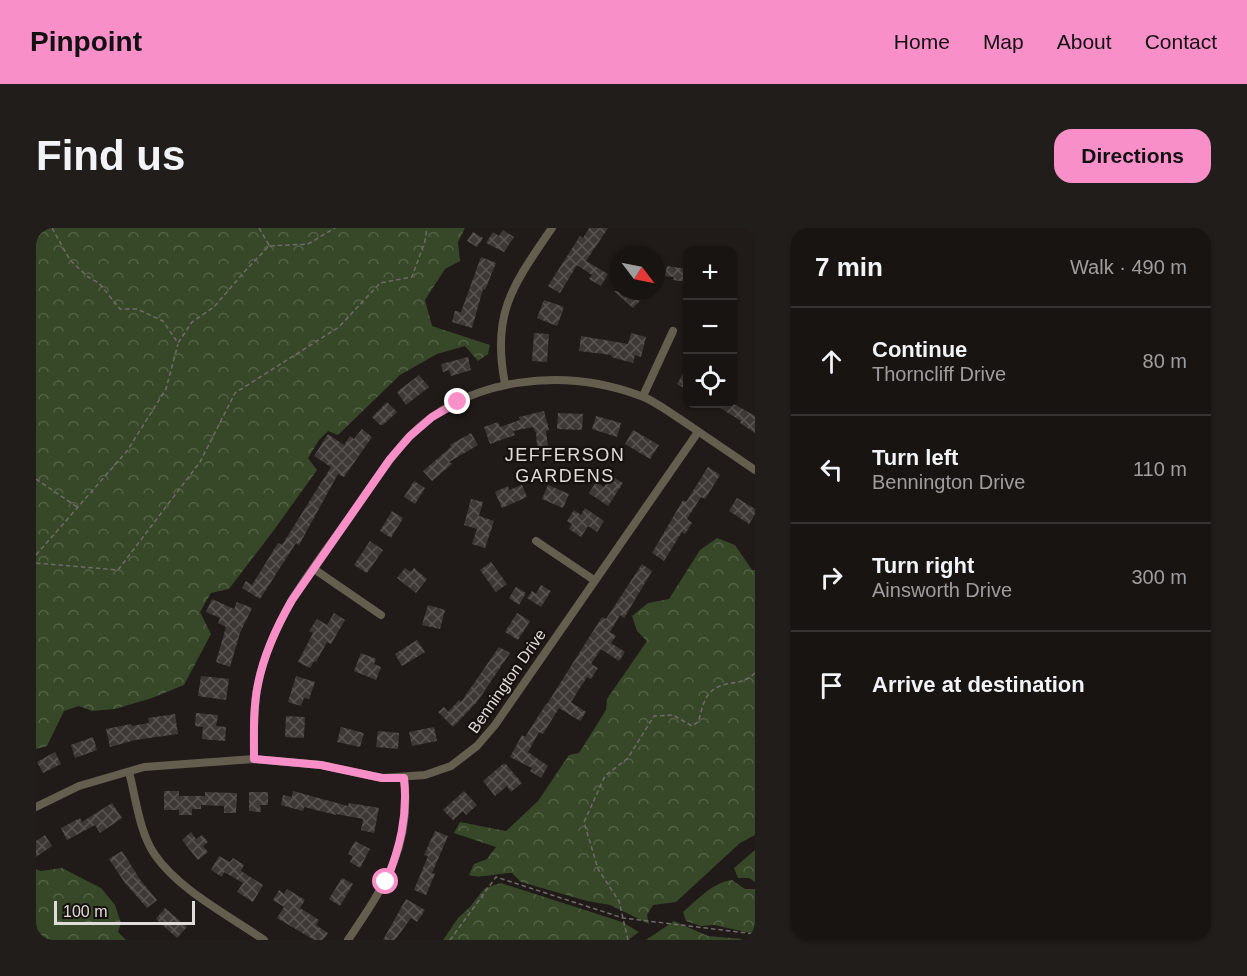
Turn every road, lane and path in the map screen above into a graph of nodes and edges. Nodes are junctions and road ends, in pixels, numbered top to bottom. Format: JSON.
{"nodes":[{"id":1,"x":52,"y":228,"type":"edge"},
{"id":2,"x":259,"y":228,"type":"edge"},
{"id":3,"x":335,"y":228,"type":"edge"},
{"id":4,"x":427,"y":228,"type":"edge"},
{"id":5,"x":552,"y":228,"type":"edge"},
{"id":6,"x":269,"y":246,"type":"junction"},
{"id":7,"x":673,"y":331,"type":"dead end"},
{"id":8,"x":178,"y":343,"type":"junction"},
{"id":9,"x":505,"y":384,"type":"junction"},
{"id":10,"x":643,"y":396,"type":"junction"},
{"id":11,"x":698,"y":432,"type":"junction"},
{"id":12,"x":755,"y":470,"type":"edge"},
{"id":13,"x":36,"y":479,"type":"edge"},
{"id":14,"x":78,"y":507,"type":"junction"},
{"id":15,"x":536,"y":541,"type":"dead end"},
{"id":16,"x":36,"y":555,"type":"edge"},
{"id":17,"x":36,"y":562,"type":"edge"},
{"id":18,"x":314,"y":568,"type":"junction"},
{"id":19,"x":594,"y":580,"type":"junction"},
{"id":20,"x":381,"y":615,"type":"dead end"},
{"id":21,"x":755,"y":673,"type":"edge"},
{"id":22,"x":254,"y":759,"type":"junction"},
{"id":23,"x":129,"y":772,"type":"junction"},
{"id":24,"x":404,"y":778,"type":"junction"},
{"id":25,"x":36,"y":807,"type":"edge"},
{"id":26,"x":623,"y":918,"type":"junction"},
{"id":27,"x":755,"y":934,"type":"edge"},
{"id":28,"x":264,"y":940,"type":"edge"},
{"id":29,"x":348,"y":940,"type":"edge"},
{"id":30,"x":450,"y":940,"type":"edge"},
{"id":31,"x":628,"y":940,"type":"edge"}],
"edges":[{"from":1,"to":8,"type":"path"},
{"from":2,"to":6,"type":"path"},
{"from":3,"to":6,"type":"path"},
{"from":4,"to":17,"type":"path"},
{"from":5,"to":9,"type":"street"},
{"from":6,"to":8,"type":"path"},
{"from":7,"to":10,"type":"street"},
{"from":8,"to":14,"type":"path"},
{"from":9,"to":10,"type":"street"},
{"from":9,"to":18,"type":"street"},
{"from":10,"to":11,"type":"street"},
{"from":11,"to":12,"type":"street"},
{"from":11,"to":19,"type":"street","name":"Bennington Drive"},
{"from":13,"to":14,"type":"path"},
{"from":14,"to":16,"type":"path"},
{"from":15,"to":19,"type":"street"},
{"from":18,"to":20,"type":"street"},
{"from":18,"to":22,"type":"street"},
{"from":19,"to":24,"type":"street","name":"Bennington Drive"},
{"from":21,"to":26,"type":"path"},
{"from":22,"to":23,"type":"street","name":"Bennington Drive"},
{"from":22,"to":24,"type":"street","name":"Bennington Drive"},
{"from":23,"to":25,"type":"street","name":"Bennington Drive"},
{"from":23,"to":28,"type":"street"},
{"from":24,"to":29,"type":"street"},
{"from":26,"to":27,"type":"path"},
{"from":26,"to":30,"type":"path"},
{"from":26,"to":31,"type":"path"}]}
